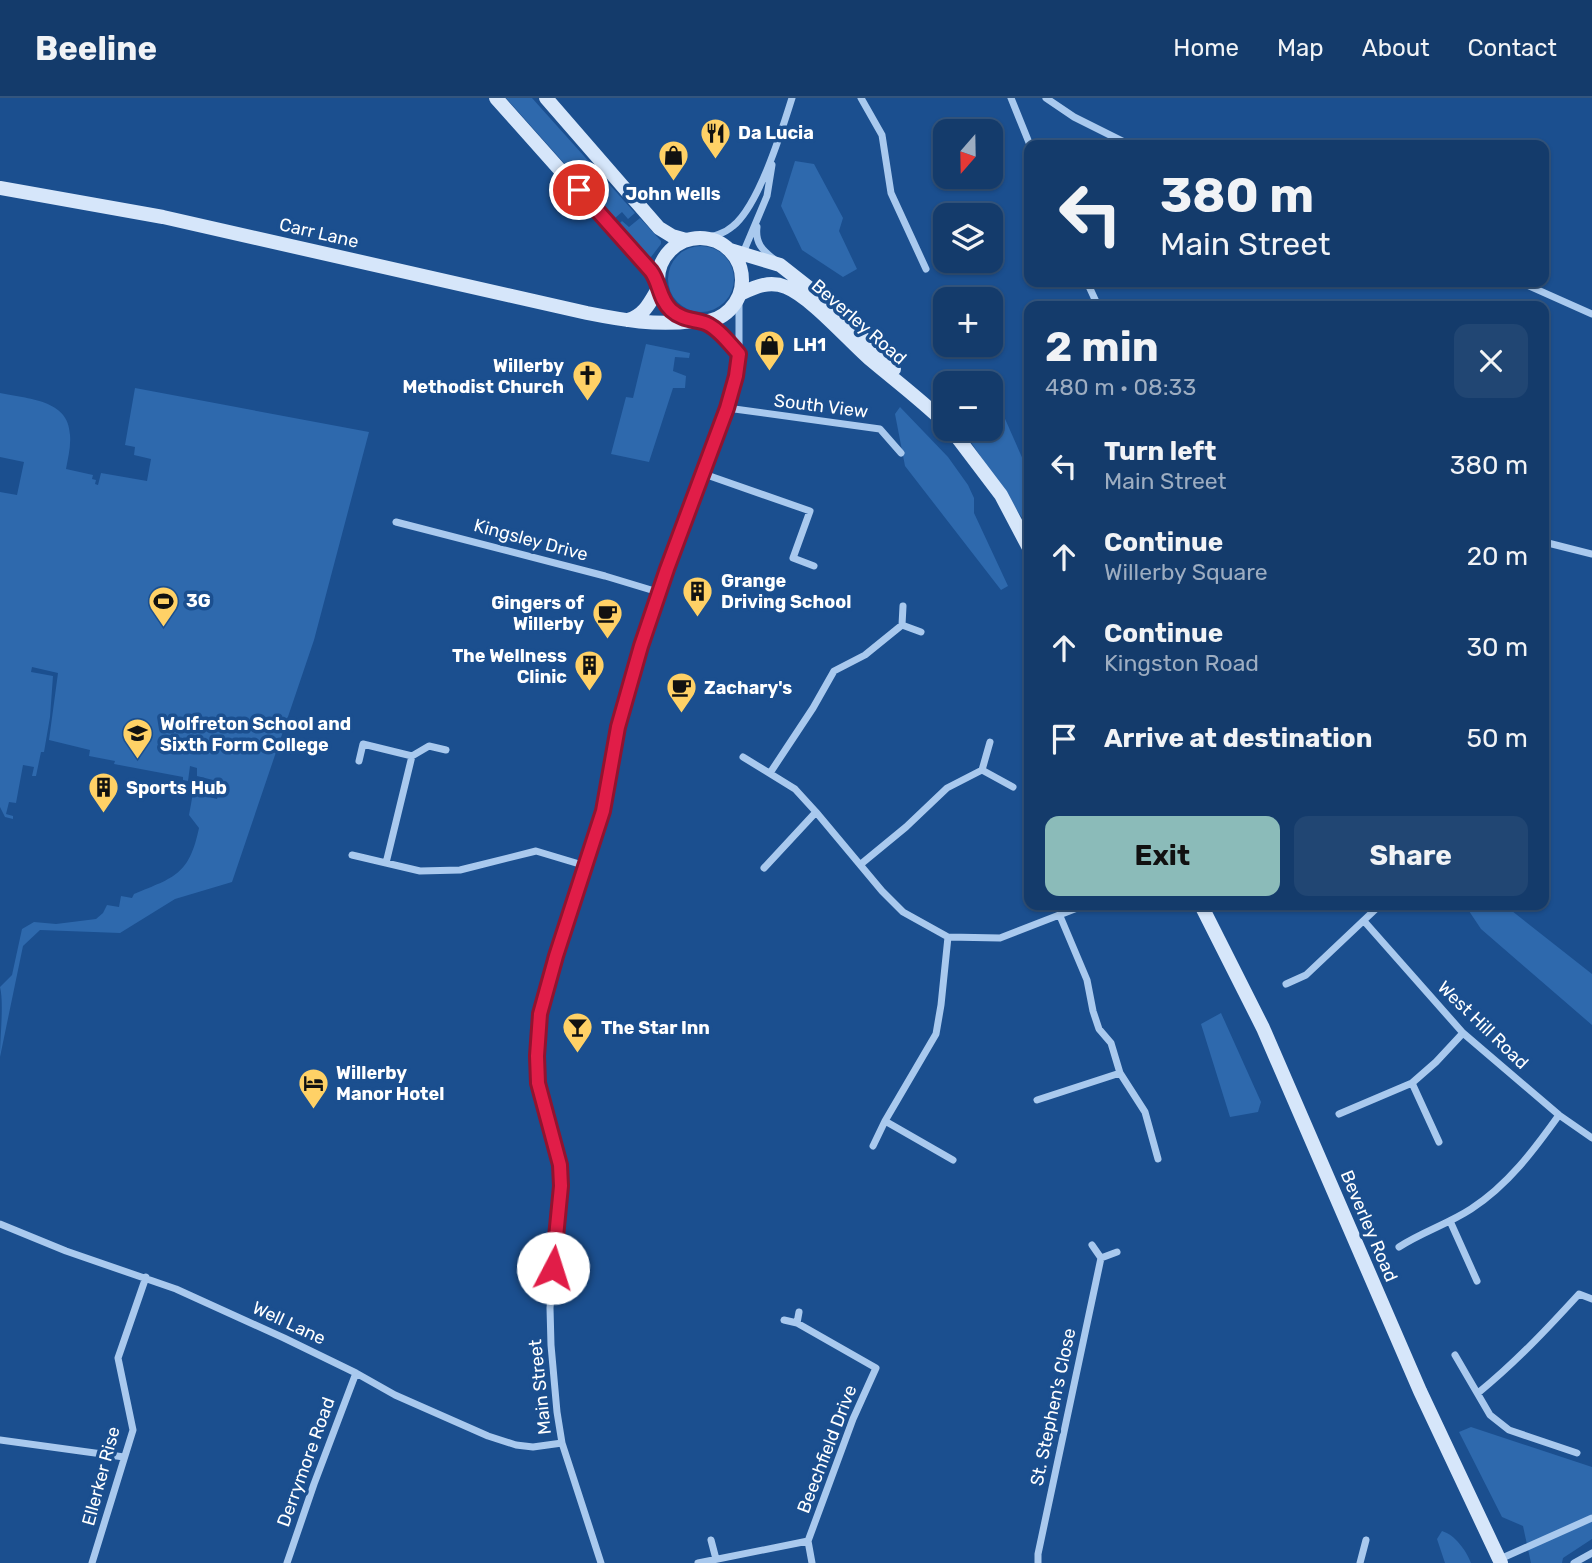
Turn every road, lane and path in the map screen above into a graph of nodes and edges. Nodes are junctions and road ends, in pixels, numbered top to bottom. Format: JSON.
{"nodes":[{"id":1,"x":496,"y":98,"type":"edge"},
{"id":2,"x":546,"y":98,"type":"edge"},
{"id":3,"x":792,"y":98,"type":"edge"},
{"id":4,"x":861,"y":98,"type":"edge"},
{"id":5,"x":1011,"y":98,"type":"edge"},
{"id":6,"x":1046,"y":98,"type":"edge"},
{"id":7,"x":1028,"y":140,"type":"edge"},
{"id":8,"x":1120,"y":140,"type":"edge"},
{"id":9,"x":774,"y":154,"type":"junction"},
{"id":10,"x":0,"y":188,"type":"edge"},
{"id":11,"x":758,"y":219,"type":"junction"},
{"id":12,"x":703,"y":238,"type":"junction"},
{"id":13,"x":686,"y":240,"type":"junction"},
{"id":14,"x":738,"y":257,"type":"junction"},
{"id":15,"x":780,"y":265,"type":"junction"},
{"id":16,"x":926,"y":269,"type":"dead end"},
{"id":17,"x":659,"y":284,"type":"junction"},
{"id":18,"x":1531,"y":287,"type":"edge"},
{"id":19,"x":739,"y":295,"type":"junction"},
{"id":20,"x":1592,"y":314,"type":"edge"},
{"id":21,"x":628,"y":320,"type":"junction"},
{"id":22,"x":698,"y":321,"type":"junction"},
{"id":23,"x":739,"y":354,"type":"junction"},
{"id":24,"x":912,"y":392,"type":"junction"},
{"id":25,"x":727,"y":408,"type":"junction"},
{"id":26,"x":933,"y":412,"type":"edge"},
{"id":27,"x":960,"y":441,"type":"edge"},
{"id":28,"x":901,"y":453,"type":"dead end"},
{"id":29,"x":704,"y":474,"type":"junction"},
{"id":30,"x":396,"y":522,"type":"dead end"},
{"id":31,"x":1024,"y":539,"type":"edge"},
{"id":32,"x":1549,"y":543,"type":"edge"},
{"id":33,"x":1592,"y":554,"type":"edge"},
{"id":34,"x":814,"y":566,"type":"dead end"},
{"id":35,"x":658,"y":592,"type":"junction"},
{"id":36,"x":903,"y":606,"type":"dead end"},
{"id":37,"x":902,"y":625,"type":"junction"},
{"id":38,"x":921,"y":632,"type":"dead end"},
{"id":39,"x":990,"y":742,"type":"dead end"},
{"id":40,"x":446,"y":750,"type":"dead end"},
{"id":41,"x":412,"y":756,"type":"junction"},
{"id":42,"x":743,"y":757,"type":"dead end"},
{"id":43,"x":359,"y":761,"type":"dead end"},
{"id":44,"x":982,"y":771,"type":"junction"},
{"id":45,"x":770,"y":773,"type":"junction"},
{"id":46,"x":1013,"y":787,"type":"dead end"},
{"id":47,"x":816,"y":812,"type":"junction"},
{"id":48,"x":352,"y":855,"type":"dead end"},
{"id":49,"x":386,"y":863,"type":"junction"},
{"id":50,"x":860,"y":864,"type":"junction"},
{"id":51,"x":586,"y":866,"type":"junction"},
{"id":52,"x":764,"y":867,"type":"dead end"},
{"id":53,"x":1074,"y":910,"type":"edge"},
{"id":54,"x":1204,"y":910,"type":"edge"},
{"id":55,"x":1375,"y":910,"type":"edge"},
{"id":56,"x":1060,"y":916,"type":"junction"},
{"id":57,"x":1364,"y":921,"type":"junction"},
{"id":58,"x":948,"y":937,"type":"junction"},
{"id":59,"x":1286,"y":984,"type":"dead end"},
{"id":60,"x":1463,"y":1033,"type":"junction"},
{"id":61,"x":1120,"y":1073,"type":"junction"},
{"id":62,"x":1412,"y":1083,"type":"junction"},
{"id":63,"x":1037,"y":1100,"type":"dead end"},
{"id":64,"x":1339,"y":1114,"type":"dead end"},
{"id":65,"x":1559,"y":1115,"type":"junction"},
{"id":66,"x":885,"y":1121,"type":"junction"},
{"id":67,"x":1592,"y":1138,"type":"edge"},
{"id":68,"x":1439,"y":1142,"type":"dead end"},
{"id":69,"x":873,"y":1146,"type":"dead end"},
{"id":70,"x":1158,"y":1159,"type":"dead end"},
{"id":71,"x":953,"y":1160,"type":"dead end"},
{"id":72,"x":1450,"y":1220,"type":"junction"},
{"id":73,"x":0,"y":1224,"type":"edge"},
{"id":74,"x":1092,"y":1245,"type":"dead end"},
{"id":75,"x":1399,"y":1247,"type":"dead end"},
{"id":76,"x":1117,"y":1252,"type":"dead end"},
{"id":77,"x":1101,"y":1258,"type":"junction"},
{"id":78,"x":146,"y":1277,"type":"junction"},
{"id":79,"x":1477,"y":1281,"type":"dead end"},
{"id":80,"x":1592,"y":1299,"type":"edge"},
{"id":81,"x":799,"y":1312,"type":"dead end"},
{"id":82,"x":784,"y":1320,"type":"dead end"},
{"id":83,"x":797,"y":1323,"type":"junction"},
{"id":84,"x":1455,"y":1355,"type":"dead end"},
{"id":85,"x":884,"y":1366,"type":"dead end"},
{"id":86,"x":876,"y":1368,"type":"junction"},
{"id":87,"x":356,"y":1373,"type":"junction"},
{"id":88,"x":1478,"y":1393,"type":"junction"},
{"id":89,"x":0,"y":1440,"type":"edge"},
{"id":90,"x":562,"y":1443,"type":"junction"},
{"id":91,"x":1577,"y":1453,"type":"dead end"},
{"id":92,"x":124,"y":1457,"type":"junction"},
{"id":93,"x":1592,"y":1518,"type":"edge"},
{"id":94,"x":711,"y":1540,"type":"dead end"},
{"id":95,"x":1366,"y":1540,"type":"dead end"},
{"id":96,"x":807,"y":1541,"type":"junction"},
{"id":97,"x":1592,"y":1553,"type":"edge"},
{"id":98,"x":716,"y":1559,"type":"junction"},
{"id":99,"x":1500,"y":1561,"type":"edge"},
{"id":100,"x":92,"y":1563,"type":"edge"},
{"id":101,"x":287,"y":1563,"type":"edge"},
{"id":102,"x":601,"y":1563,"type":"edge"},
{"id":103,"x":698,"y":1563,"type":"edge"},
{"id":104,"x":812,"y":1563,"type":"edge"},
{"id":105,"x":1038,"y":1563,"type":"edge"},
{"id":106,"x":1360,"y":1563,"type":"edge"},
{"id":107,"x":1574,"y":1563,"type":"edge"}],
"edges":[{"from":1,"to":17,"type":"main road"},
{"from":2,"to":13,"type":"main road"},
{"from":3,"to":9,"type":"street","name":"Beverley Road"},
{"from":4,"to":16,"type":"street"},
{"from":5,"to":7,"type":"street"},
{"from":6,"to":8,"type":"street"},
{"from":9,"to":11,"type":"street","name":"Beverley Road"},
{"from":9,"to":12,"type":"street","name":"Beverley Road"},
{"from":10,"to":21,"type":"main road","name":"Carr Lane"},
{"from":11,"to":14,"type":"street","name":"Beverley Road"},
{"from":11,"to":15,"type":"street","name":"Beverley Road"},
{"from":12,"to":13,"type":"main road"},
{"from":12,"to":14,"type":"main road"},
{"from":13,"to":17,"type":"main road"},
{"from":14,"to":15,"type":"main road","name":"Beverley Road"},
{"from":14,"to":19,"type":"main road"},
{"from":15,"to":24,"type":"main road","name":"Beverley Road"},
{"from":17,"to":21,"type":"main road"},
{"from":17,"to":22,"type":"main road"},
{"from":18,"to":20,"type":"street"},
{"from":19,"to":22,"type":"main road"},
{"from":19,"to":23,"type":"street","name":"Main Street"},
{"from":19,"to":24,"type":"main road","name":"Beverley Road"},
{"from":21,"to":22,"type":"main road","name":"Carr Lane"},
{"from":22,"to":23,"type":"street"},
{"from":23,"to":25,"type":"street","name":"Main Street"},
{"from":24,"to":26,"type":"main road","name":"Beverley Road"},
{"from":25,"to":28,"type":"street","name":"South View"},
{"from":25,"to":29,"type":"street","name":"Main Street"},
{"from":27,"to":31,"type":"main road"},
{"from":29,"to":34,"type":"street"},
{"from":29,"to":35,"type":"street","name":"Main Street"},
{"from":30,"to":35,"type":"street","name":"Kingsley Drive"},
{"from":32,"to":33,"type":"street"},
{"from":35,"to":51,"type":"street","name":"Main Street"},
{"from":36,"to":37,"type":"street"},
{"from":37,"to":38,"type":"street"},
{"from":37,"to":45,"type":"street"},
{"from":39,"to":44,"type":"street"},
{"from":40,"to":41,"type":"street"},
{"from":41,"to":43,"type":"street"},
{"from":41,"to":49,"type":"street"},
{"from":42,"to":45,"type":"street"},
{"from":44,"to":46,"type":"street"},
{"from":44,"to":50,"type":"street"},
{"from":45,"to":47,"type":"street"},
{"from":47,"to":50,"type":"street"},
{"from":47,"to":52,"type":"street"},
{"from":48,"to":49,"type":"street"},
{"from":49,"to":51,"type":"street"},
{"from":50,"to":58,"type":"street"},
{"from":51,"to":90,"type":"street","name":"Main Street"},
{"from":53,"to":56,"type":"street"},
{"from":54,"to":99,"type":"main road","name":"Beverley Road"},
{"from":55,"to":57,"type":"street"},
{"from":56,"to":58,"type":"street"},
{"from":56,"to":61,"type":"street"},
{"from":57,"to":59,"type":"street"},
{"from":57,"to":60,"type":"street","name":"West Hill Road"},
{"from":58,"to":66,"type":"street"},
{"from":60,"to":62,"type":"street"},
{"from":60,"to":65,"type":"street","name":"West Hill Road"},
{"from":61,"to":63,"type":"street"},
{"from":61,"to":70,"type":"street"},
{"from":62,"to":64,"type":"street"},
{"from":62,"to":68,"type":"street"},
{"from":65,"to":67,"type":"street","name":"West Hill Road"},
{"from":65,"to":72,"type":"street"},
{"from":66,"to":69,"type":"street"},
{"from":66,"to":71,"type":"street"},
{"from":72,"to":75,"type":"street"},
{"from":72,"to":79,"type":"street"},
{"from":73,"to":78,"type":"street","name":"Well Lane"},
{"from":74,"to":77,"type":"street"},
{"from":76,"to":77,"type":"street"},
{"from":77,"to":105,"type":"street","name":"St. Stephen's Close"},
{"from":78,"to":87,"type":"street","name":"Well Lane"},
{"from":78,"to":92,"type":"street","name":"Ellerker Rise"},
{"from":80,"to":88,"type":"street"},
{"from":81,"to":83,"type":"street"},
{"from":82,"to":83,"type":"street","name":"Beechfield Drive"},
{"from":83,"to":86,"type":"street","name":"Beechfield Drive"},
{"from":84,"to":88,"type":"street"},
{"from":85,"to":86,"type":"street","name":"Beechfield Drive"},
{"from":86,"to":96,"type":"street","name":"Beechfield Drive"},
{"from":87,"to":90,"type":"street","name":"Well Lane"},
{"from":87,"to":101,"type":"street","name":"Derrymore Road"},
{"from":88,"to":91,"type":"street"},
{"from":89,"to":92,"type":"street"},
{"from":90,"to":102,"type":"street","name":"Main Street"},
{"from":92,"to":100,"type":"street","name":"Ellerker Rise"},
{"from":93,"to":99,"type":"street"},
{"from":94,"to":98,"type":"street"},
{"from":95,"to":106,"type":"street"},
{"from":96,"to":98,"type":"street","name":"Beechfield Drive"},
{"from":96,"to":104,"type":"street","name":"Beechfield Drive"},
{"from":97,"to":107,"type":"street"},
{"from":98,"to":103,"type":"street","name":"Beechfield Drive"}]}
